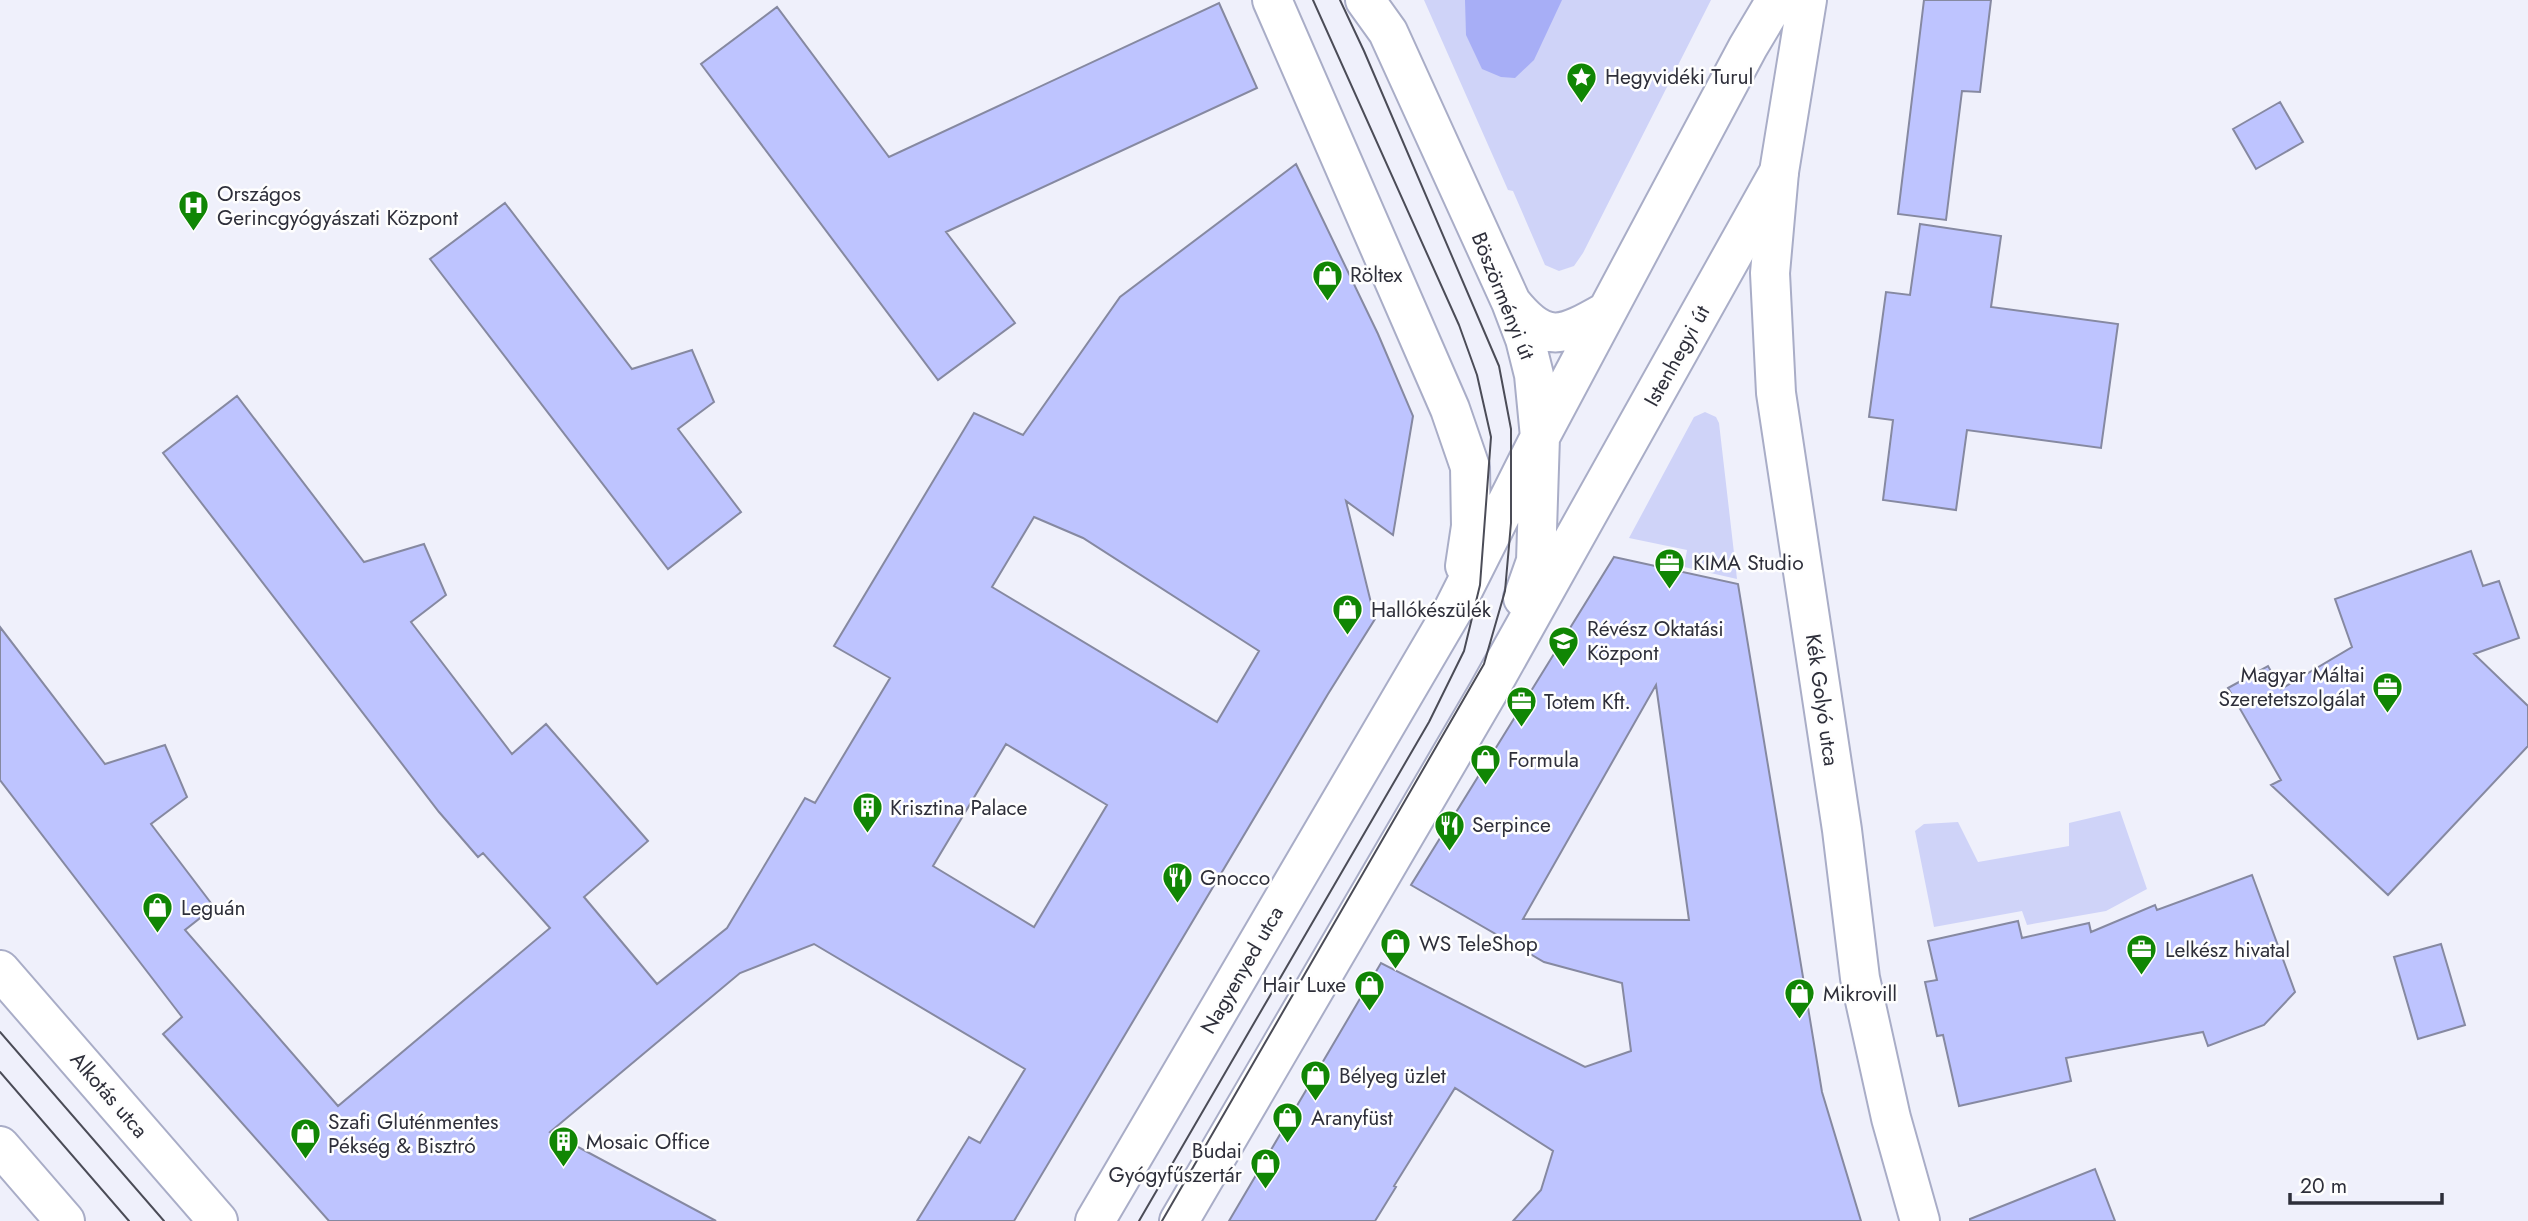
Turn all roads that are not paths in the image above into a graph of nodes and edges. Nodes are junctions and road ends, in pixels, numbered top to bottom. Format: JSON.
{"nodes":[{"id":1,"x":1272,"y":0,"type":"edge"},
{"id":2,"x":1365,"y":0,"type":"edge"},
{"id":3,"x":1776,"y":0,"type":"edge"},
{"id":4,"x":1807,"y":0,"type":"edge"},
{"id":5,"x":1779,"y":172,"type":"junction"},
{"id":6,"x":1511,"y":302,"type":"junction"},
{"id":7,"x":1608,"y":311,"type":"junction"},
{"id":8,"x":1540,"y":437,"type":"junction"},
{"id":9,"x":1453,"y":610,"type":"junction"},
{"id":10,"x":1488,"y":692,"type":"junction"},
{"id":11,"x":0,"y":970,"type":"edge"},
{"id":12,"x":0,"y":1146,"type":"edge"},
{"id":13,"x":65,"y":1221,"type":"edge"},
{"id":14,"x":218,"y":1221,"type":"edge"},
{"id":15,"x":1095,"y":1221,"type":"edge"},
{"id":16,"x":1180,"y":1221,"type":"edge"},
{"id":17,"x":1920,"y":1221,"type":"edge"}],
"edges":[{"from":1,"to":9,"type":"street"},
{"from":2,"to":6,"type":"street","name":"Böszörményi út"},
{"from":3,"to":7,"type":"street"},
{"from":4,"to":5,"type":"street","name":"Istenhegyi út"},
{"from":5,"to":10,"type":"street","name":"Istenhegyi út"},
{"from":5,"to":17,"type":"street","name":"Kék Golyó utca"},
{"from":6,"to":7,"type":"street"},
{"from":6,"to":8,"type":"street","name":"Böszörményi út"},
{"from":7,"to":8,"type":"street"},
{"from":8,"to":9,"type":"street"},
{"from":8,"to":10,"type":"street","name":"Böszörményi út"},
{"from":9,"to":15,"type":"street","name":"Nagyenyed utca"},
{"from":10,"to":16,"type":"street"},
{"from":11,"to":14,"type":"street","name":"Alkotás utca"},
{"from":12,"to":13,"type":"street"}]}
